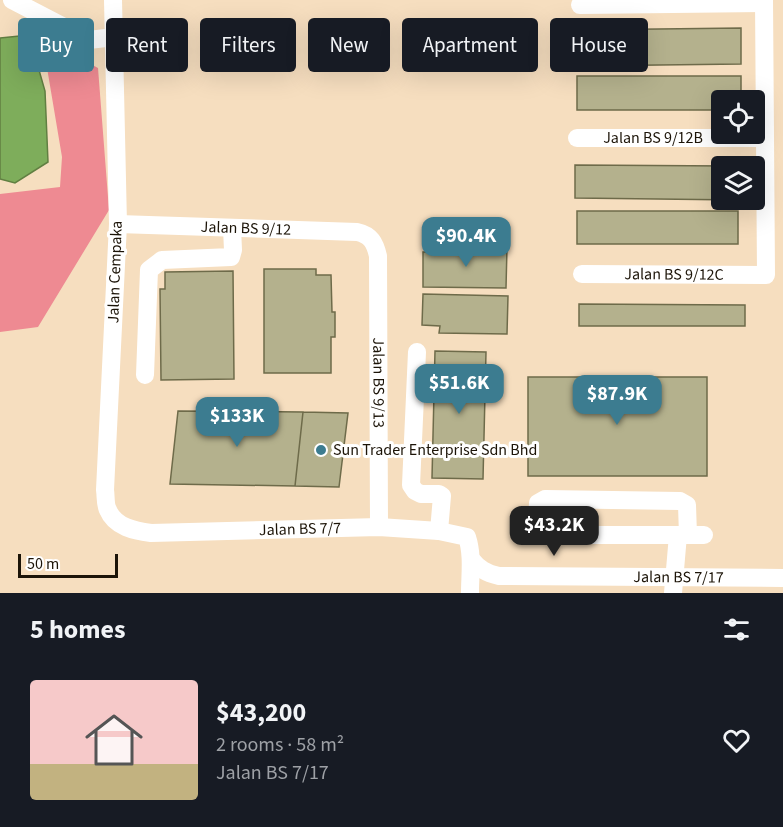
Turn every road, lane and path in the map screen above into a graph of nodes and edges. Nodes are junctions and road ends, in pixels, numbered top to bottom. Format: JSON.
{"nodes":[{"id":1,"x":12,"y":0,"type":"edge"},
{"id":2,"x":113,"y":0,"type":"edge"},
{"id":3,"x":764,"y":1,"type":"edge"},
{"id":4,"x":580,"y":5,"type":"dead end"},
{"id":5,"x":113,"y":18,"type":"edge"},
{"id":6,"x":106,"y":38,"type":"edge"},
{"id":7,"x":115,"y":72,"type":"edge"},
{"id":8,"x":765,"y":90,"type":"edge"},
{"id":9,"x":577,"y":138,"type":"dead end"},
{"id":10,"x":711,"y":138,"type":"edge"},
{"id":11,"x":765,"y":138,"type":"edge"},
{"id":12,"x":118,"y":224,"type":"junction"},
{"id":13,"x":232,"y":228,"type":"junction"},
{"id":14,"x":372,"y":239,"type":"joint"},
{"id":15,"x":582,"y":274,"type":"dead end"},
{"id":16,"x":417,"y":352,"type":"dead end"},
{"id":17,"x":145,"y":375,"type":"dead end"},
{"id":18,"x":379,"y":527,"type":"junction"},
{"id":19,"x":133,"y":531,"type":"joint"},
{"id":20,"x":439,"y":531,"type":"junction"},
{"id":21,"x":690,"y":535,"type":"junction"},
{"id":22,"x":471,"y":559,"type":"junction"},
{"id":23,"x":783,"y":578,"type":"edge"},
{"id":24,"x":548,"y":584,"type":"edge"},
{"id":25,"x":626,"y":584,"type":"edge"},
{"id":26,"x":673,"y":585,"type":"edge"},
{"id":27,"x":714,"y":585,"type":"edge"},
{"id":28,"x":470,"y":593,"type":"edge"}],
"edges":[{"from":1,"to":6,"type":"street"},
{"from":2,"to":5,"type":"street","name":"Jalan Cempaka"},
{"from":3,"to":4,"type":"street"},
{"from":3,"to":8,"type":"street"},
{"from":7,"to":12,"type":"street","name":"Jalan Cempaka"},
{"from":9,"to":10,"type":"street","name":"Jalan BS 9/12B"},
{"from":11,"to":15,"type":"street","name":"Jalan BS 9/12C"},
{"from":12,"to":13,"type":"street","name":"Jalan BS 9/12"},
{"from":12,"to":19,"type":"street","name":"Jalan Cempaka"},
{"from":13,"to":14,"type":"street","name":"Jalan BS 9/12"},
{"from":13,"to":17,"type":"street"},
{"from":14,"to":18,"type":"street","name":"Jalan BS 9/13"},
{"from":16,"to":20,"type":"street"},
{"from":18,"to":19,"type":"street","name":"Jalan BS 7/7"},
{"from":18,"to":20,"type":"street","name":"Jalan BS 7/7"},
{"from":20,"to":22,"type":"street","name":"Jalan BS 7/7"},
{"from":21,"to":21,"type":"street"},
{"from":21,"to":26,"type":"street"},
{"from":22,"to":24,"type":"street","name":"Jalan BS 7/17"},
{"from":22,"to":28,"type":"street"},
{"from":23,"to":27,"type":"street","name":"Jalan BS 7/17"},
{"from":24,"to":25,"type":"street","name":"Jalan BS 7/17"},
{"from":25,"to":26,"type":"street","name":"Jalan BS 7/17"},
{"from":26,"to":27,"type":"street","name":"Jalan BS 7/17"}]}
